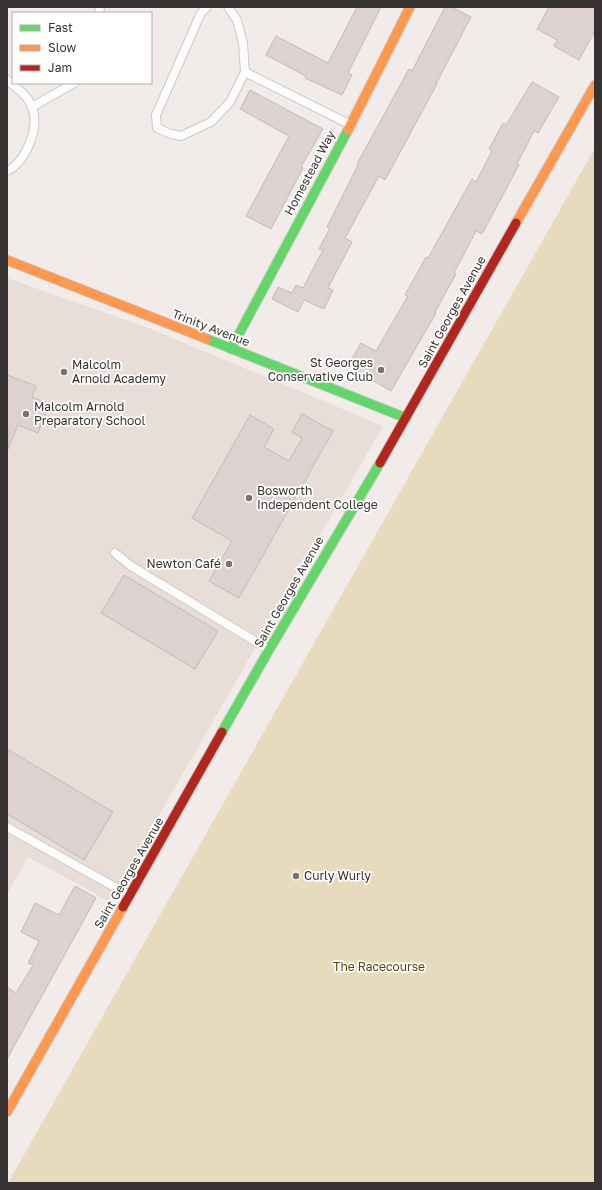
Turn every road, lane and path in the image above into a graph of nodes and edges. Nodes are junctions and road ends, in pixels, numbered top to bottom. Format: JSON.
{"nodes":[{"id":1,"x":207,"y":7,"type":"edge"},
{"id":2,"x":228,"y":7,"type":"edge"},
{"id":3,"x":410,"y":7,"type":"edge"},
{"id":4,"x":245,"y":72,"type":"junction"},
{"id":5,"x":7,"y":80,"type":"edge"},
{"id":6,"x":72,"y":84,"type":"edge"},
{"id":7,"x":595,"y":85,"type":"edge"},
{"id":8,"x":32,"y":106,"type":"junction"},
{"id":9,"x":350,"y":125,"type":"junction"},
{"id":10,"x":7,"y":171,"type":"edge"},
{"id":11,"x":7,"y":260,"type":"edge"},
{"id":12,"x":231,"y":349,"type":"junction"},
{"id":13,"x":406,"y":418,"type":"junction"},
{"id":14,"x":115,"y":552,"type":"dead end"},
{"id":15,"x":269,"y":650,"type":"junction"},
{"id":16,"x":7,"y":827,"type":"edge"},
{"id":17,"x":130,"y":896,"type":"junction"},
{"id":18,"x":7,"y":1112,"type":"edge"}],
"edges":[{"from":1,"to":4,"type":"lane"},
{"from":2,"to":4,"type":"lane"},
{"from":3,"to":9,"type":"street","name":"Homestead Way"},
{"from":4,"to":9,"type":"lane"},
{"from":5,"to":8,"type":"lane"},
{"from":6,"to":8,"type":"lane"},
{"from":7,"to":13,"type":"street","name":"Saint Georges Avenue"},
{"from":8,"to":10,"type":"lane"},
{"from":9,"to":12,"type":"street","name":"Homestead Way"},
{"from":11,"to":12,"type":"street","name":"Trinity Avenue"},
{"from":12,"to":13,"type":"street","name":"Trinity Avenue"},
{"from":13,"to":15,"type":"street","name":"Saint Georges Avenue"},
{"from":14,"to":15,"type":"lane"},
{"from":15,"to":17,"type":"street","name":"Saint Georges Avenue"},
{"from":16,"to":17,"type":"lane"},
{"from":17,"to":18,"type":"street","name":"Saint Georges Avenue"}]}
